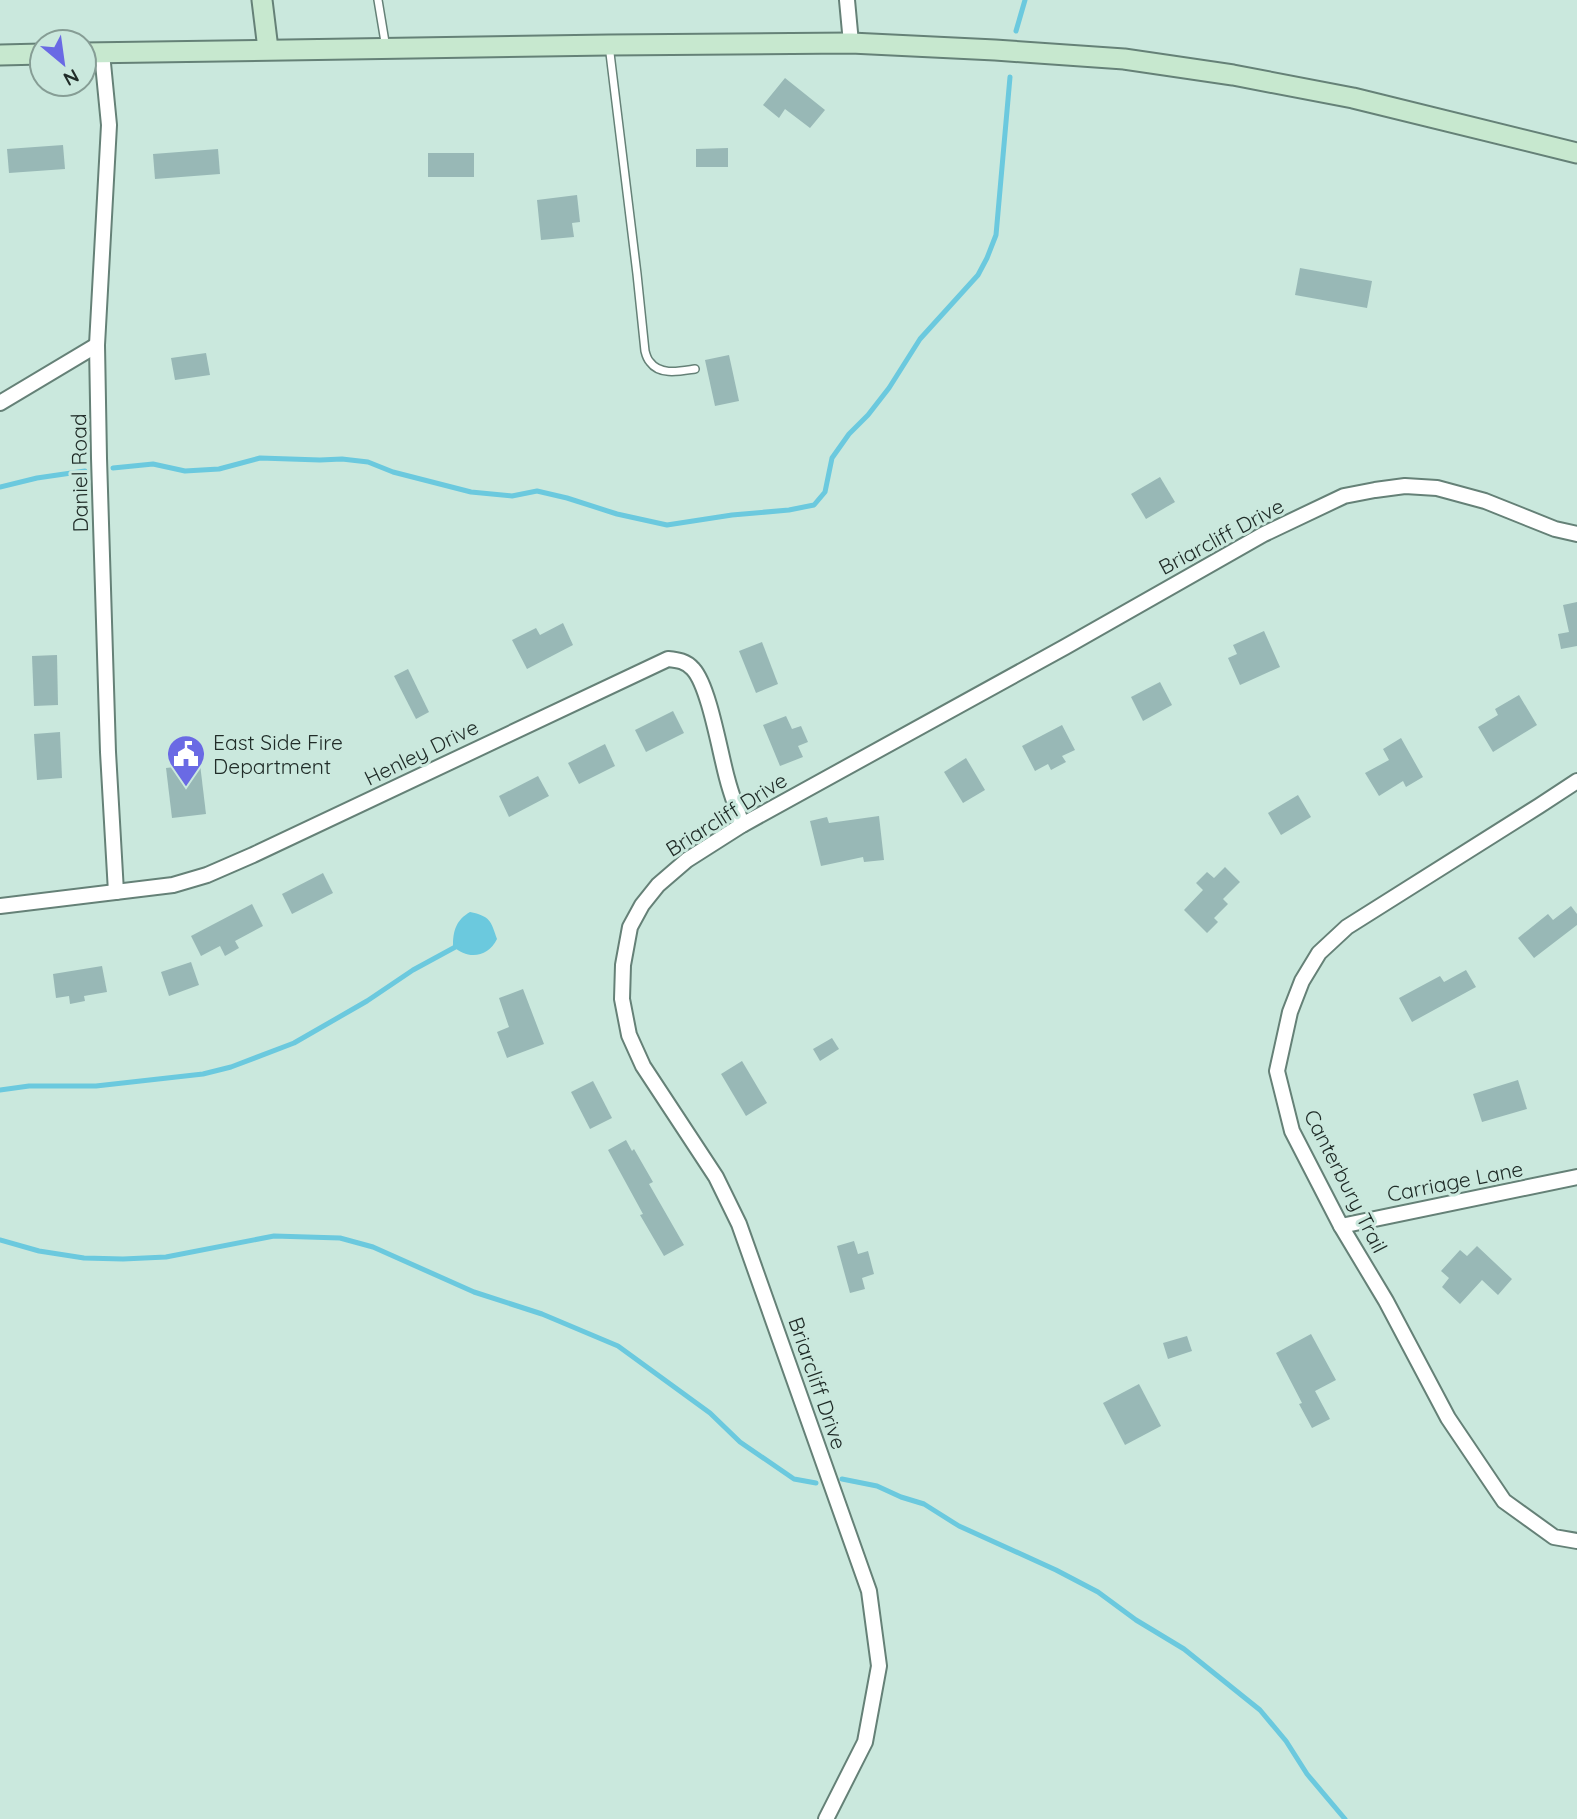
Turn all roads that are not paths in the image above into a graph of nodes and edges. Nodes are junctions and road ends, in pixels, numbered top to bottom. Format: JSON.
{"nodes":[{"id":1,"x":262,"y":0,"type":"edge"},
{"id":2,"x":378,"y":0,"type":"edge"},
{"id":3,"x":847,"y":0,"type":"edge"},
{"id":4,"x":851,"y":43,"type":"junction"},
{"id":5,"x":609,"y":45,"type":"junction"},
{"id":6,"x":386,"y":48,"type":"junction"},
{"id":7,"x":268,"y":49,"type":"junction"},
{"id":8,"x":98,"y":53,"type":"edge"},
{"id":9,"x":28,"y":54,"type":"edge"},
{"id":10,"x":0,"y":55,"type":"edge"},
{"id":11,"x":98,"y":77,"type":"edge"},
{"id":12,"x":1577,"y":153,"type":"edge"},
{"id":13,"x":97,"y":345,"type":"junction"},
{"id":14,"x":695,"y":369,"type":"dead end"},
{"id":15,"x":0,"y":403,"type":"edge"},
{"id":16,"x":1577,"y":534,"type":"edge"},
{"id":17,"x":1577,"y":781,"type":"edge"},
{"id":18,"x":743,"y":825,"type":"junction"},
{"id":19,"x":116,"y":892,"type":"junction"},
{"id":20,"x":0,"y":905,"type":"edge"},
{"id":21,"x":1577,"y":1177,"type":"edge"},
{"id":22,"x":1341,"y":1226,"type":"junction"},
{"id":23,"x":1577,"y":1541,"type":"edge"},
{"id":24,"x":826,"y":1819,"type":"edge"}],
"edges":[{"from":1,"to":7,"type":"main road"},
{"from":2,"to":6,"type":"lane"},
{"from":3,"to":4,"type":"street"},
{"from":4,"to":5,"type":"main road"},
{"from":4,"to":12,"type":"main road"},
{"from":5,"to":6,"type":"main road"},
{"from":5,"to":14,"type":"lane"},
{"from":6,"to":7,"type":"main road"},
{"from":7,"to":8,"type":"main road"},
{"from":9,"to":10,"type":"main road"},
{"from":11,"to":13,"type":"street","name":"Daniel Road"},
{"from":13,"to":15,"type":"street"},
{"from":13,"to":19,"type":"street","name":"Daniel Road"},
{"from":16,"to":18,"type":"street","name":"Briarcliff Drive"},
{"from":17,"to":22,"type":"street","name":"Canterbury Trail"},
{"from":18,"to":19,"type":"street","name":"Henley Drive"},
{"from":18,"to":24,"type":"street","name":"Briarcliff Drive"},
{"from":19,"to":20,"type":"street","name":"Henley Drive"},
{"from":21,"to":22,"type":"street","name":"Carriage Lane"},
{"from":22,"to":23,"type":"street","name":"Canterbury Trail"}]}
